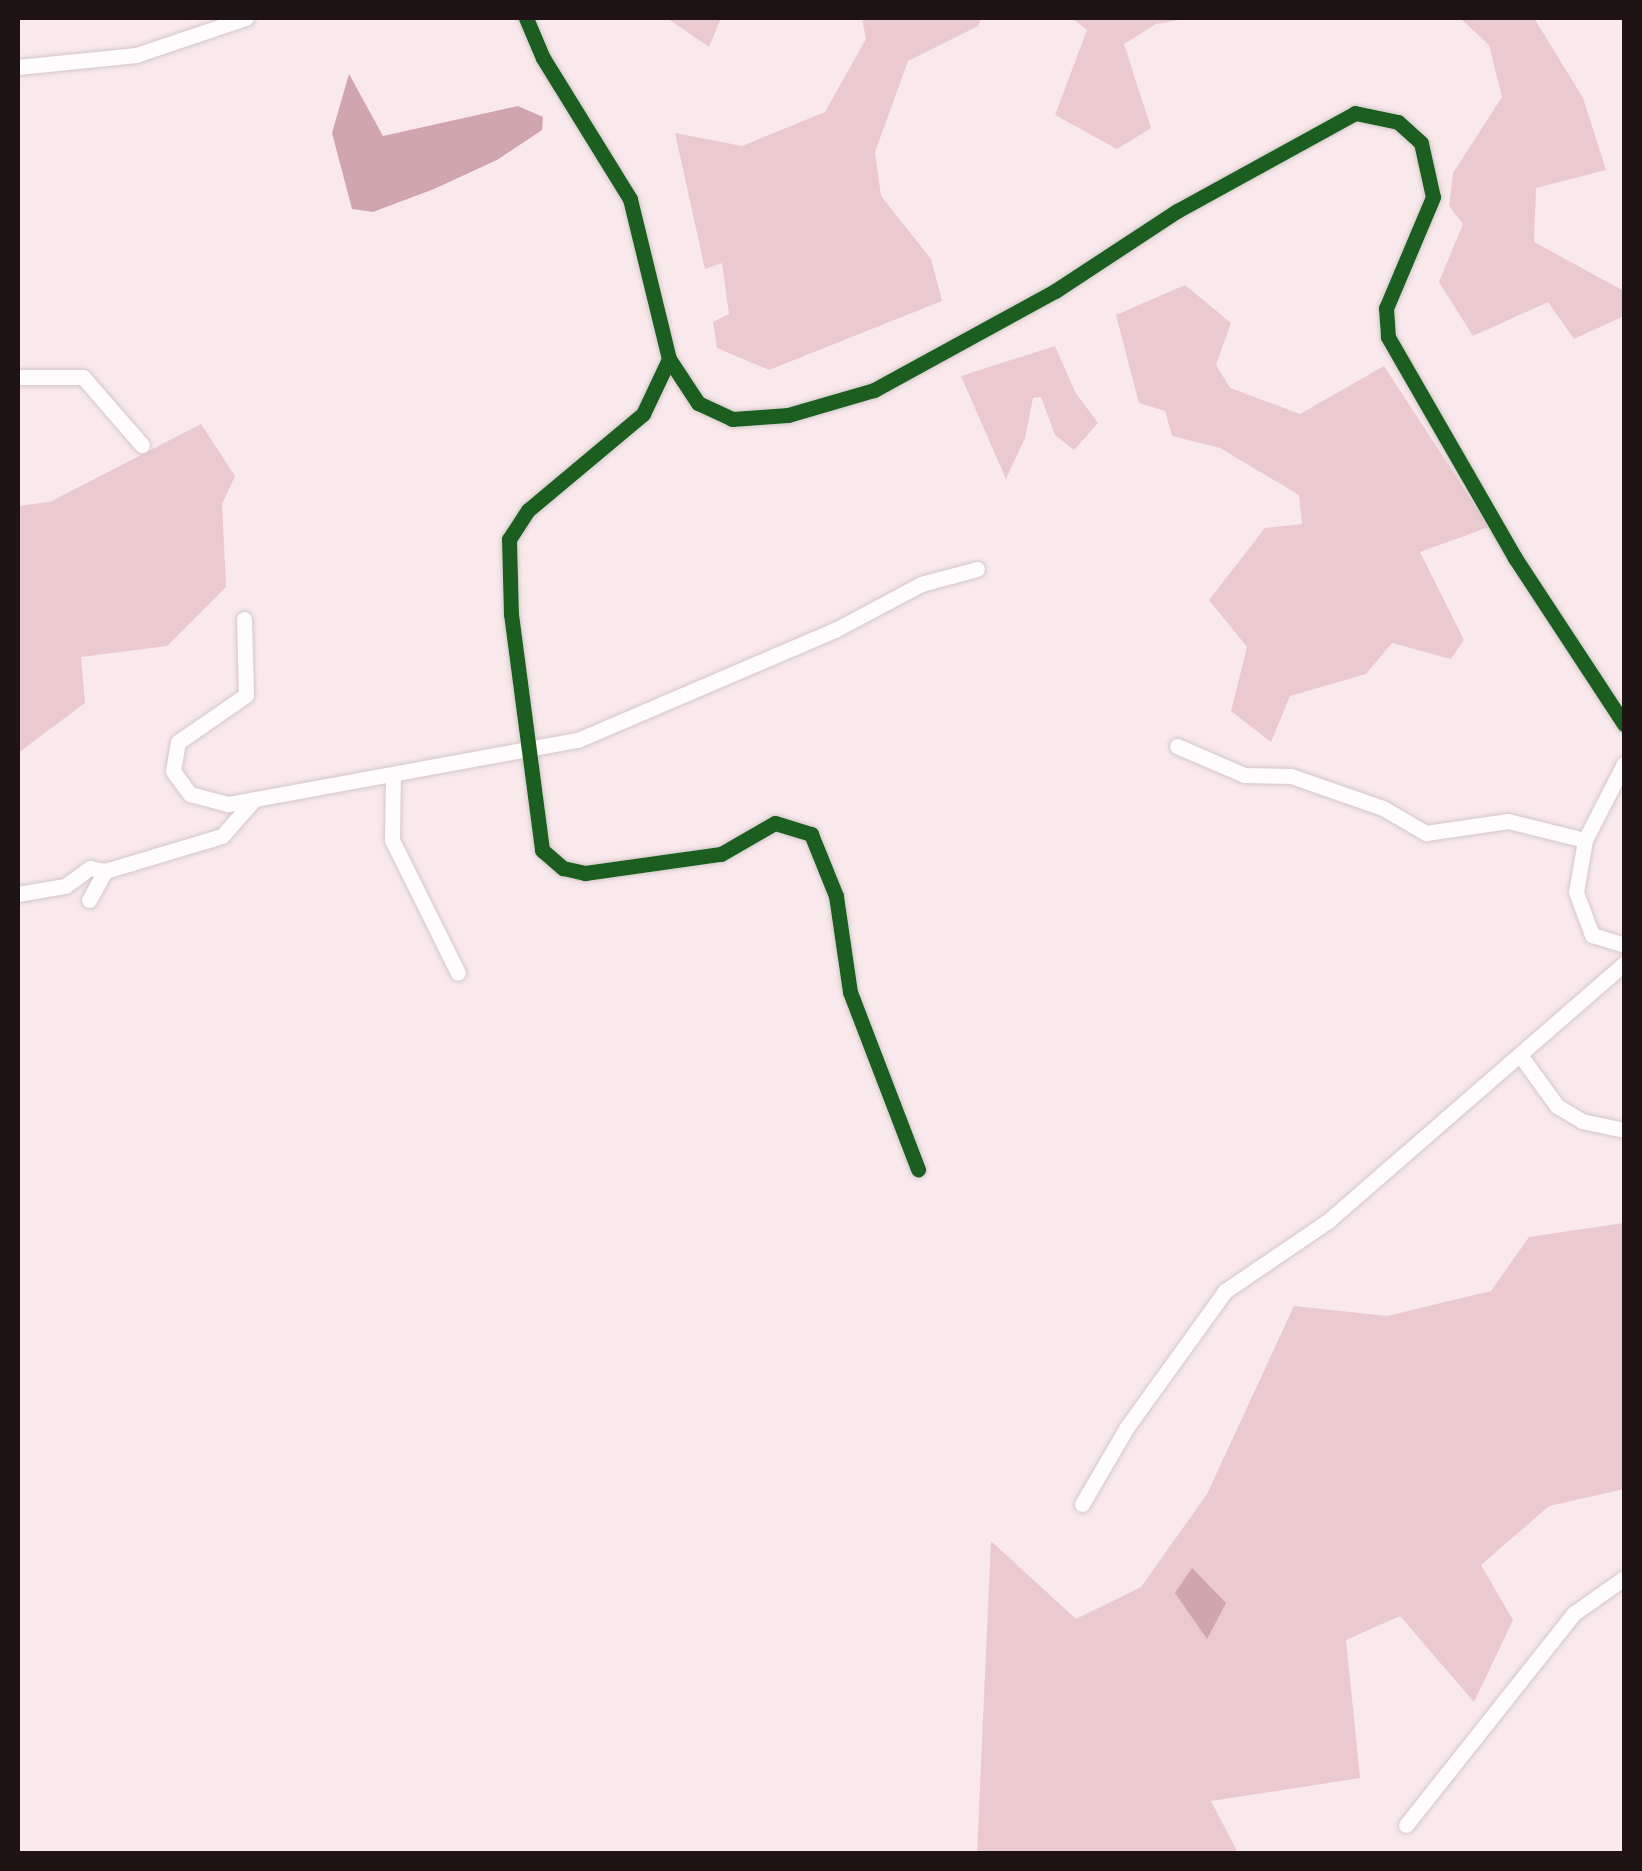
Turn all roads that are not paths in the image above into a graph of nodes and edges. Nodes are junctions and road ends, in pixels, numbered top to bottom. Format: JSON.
{"nodes":[{"id":1,"x":246,"y":18,"type":"edge"},
{"id":2,"x":526,"y":18,"type":"edge"},
{"id":3,"x":18,"y":68,"type":"edge"},
{"id":4,"x":670,"y":359,"type":"junction"},
{"id":5,"x":18,"y":376,"type":"edge"},
{"id":6,"x":142,"y":445,"type":"dead end"},
{"id":7,"x":977,"y":570,"type":"dead end"},
{"id":8,"x":244,"y":619,"type":"dead end"},
{"id":9,"x":1624,"y":724,"type":"edge"},
{"id":10,"x":528,"y":745,"type":"junction"},
{"id":11,"x":1178,"y":746,"type":"dead end"},
{"id":12,"x":1624,"y":764,"type":"edge"},
{"id":13,"x":393,"y":775,"type":"junction"},
{"id":14,"x":252,"y":802,"type":"junction"},
{"id":15,"x":1584,"y":840,"type":"junction"},
{"id":16,"x":105,"y":871,"type":"junction"},
{"id":17,"x":18,"y":894,"type":"edge"},
{"id":18,"x":89,"y":900,"type":"dead end"},
{"id":19,"x":1624,"y":946,"type":"edge"},
{"id":20,"x":1624,"y":964,"type":"edge"},
{"id":21,"x":458,"y":973,"type":"dead end"},
{"id":22,"x":1520,"y":1055,"type":"junction"},
{"id":23,"x":1624,"y":1130,"type":"edge"},
{"id":24,"x":918,"y":1169,"type":"dead end"},
{"id":25,"x":1082,"y":1504,"type":"dead end"},
{"id":26,"x":1624,"y":1578,"type":"edge"},
{"id":27,"x":1406,"y":1825,"type":"dead end"}],
"edges":[{"from":1,"to":3,"type":"street"},
{"from":2,"to":4,"type":"street"},
{"from":4,"to":9,"type":"street"},
{"from":4,"to":10,"type":"street"},
{"from":5,"to":6,"type":"street"},
{"from":7,"to":10,"type":"street"},
{"from":8,"to":14,"type":"street"},
{"from":10,"to":13,"type":"street"},
{"from":10,"to":24,"type":"street"},
{"from":11,"to":15,"type":"street"},
{"from":12,"to":15,"type":"street"},
{"from":13,"to":14,"type":"street"},
{"from":13,"to":21,"type":"street"},
{"from":14,"to":16,"type":"street"},
{"from":15,"to":19,"type":"street"},
{"from":16,"to":17,"type":"street"},
{"from":16,"to":18,"type":"street"},
{"from":20,"to":22,"type":"street"},
{"from":22,"to":23,"type":"street"},
{"from":22,"to":25,"type":"street"},
{"from":26,"to":27,"type":"street"}]}
